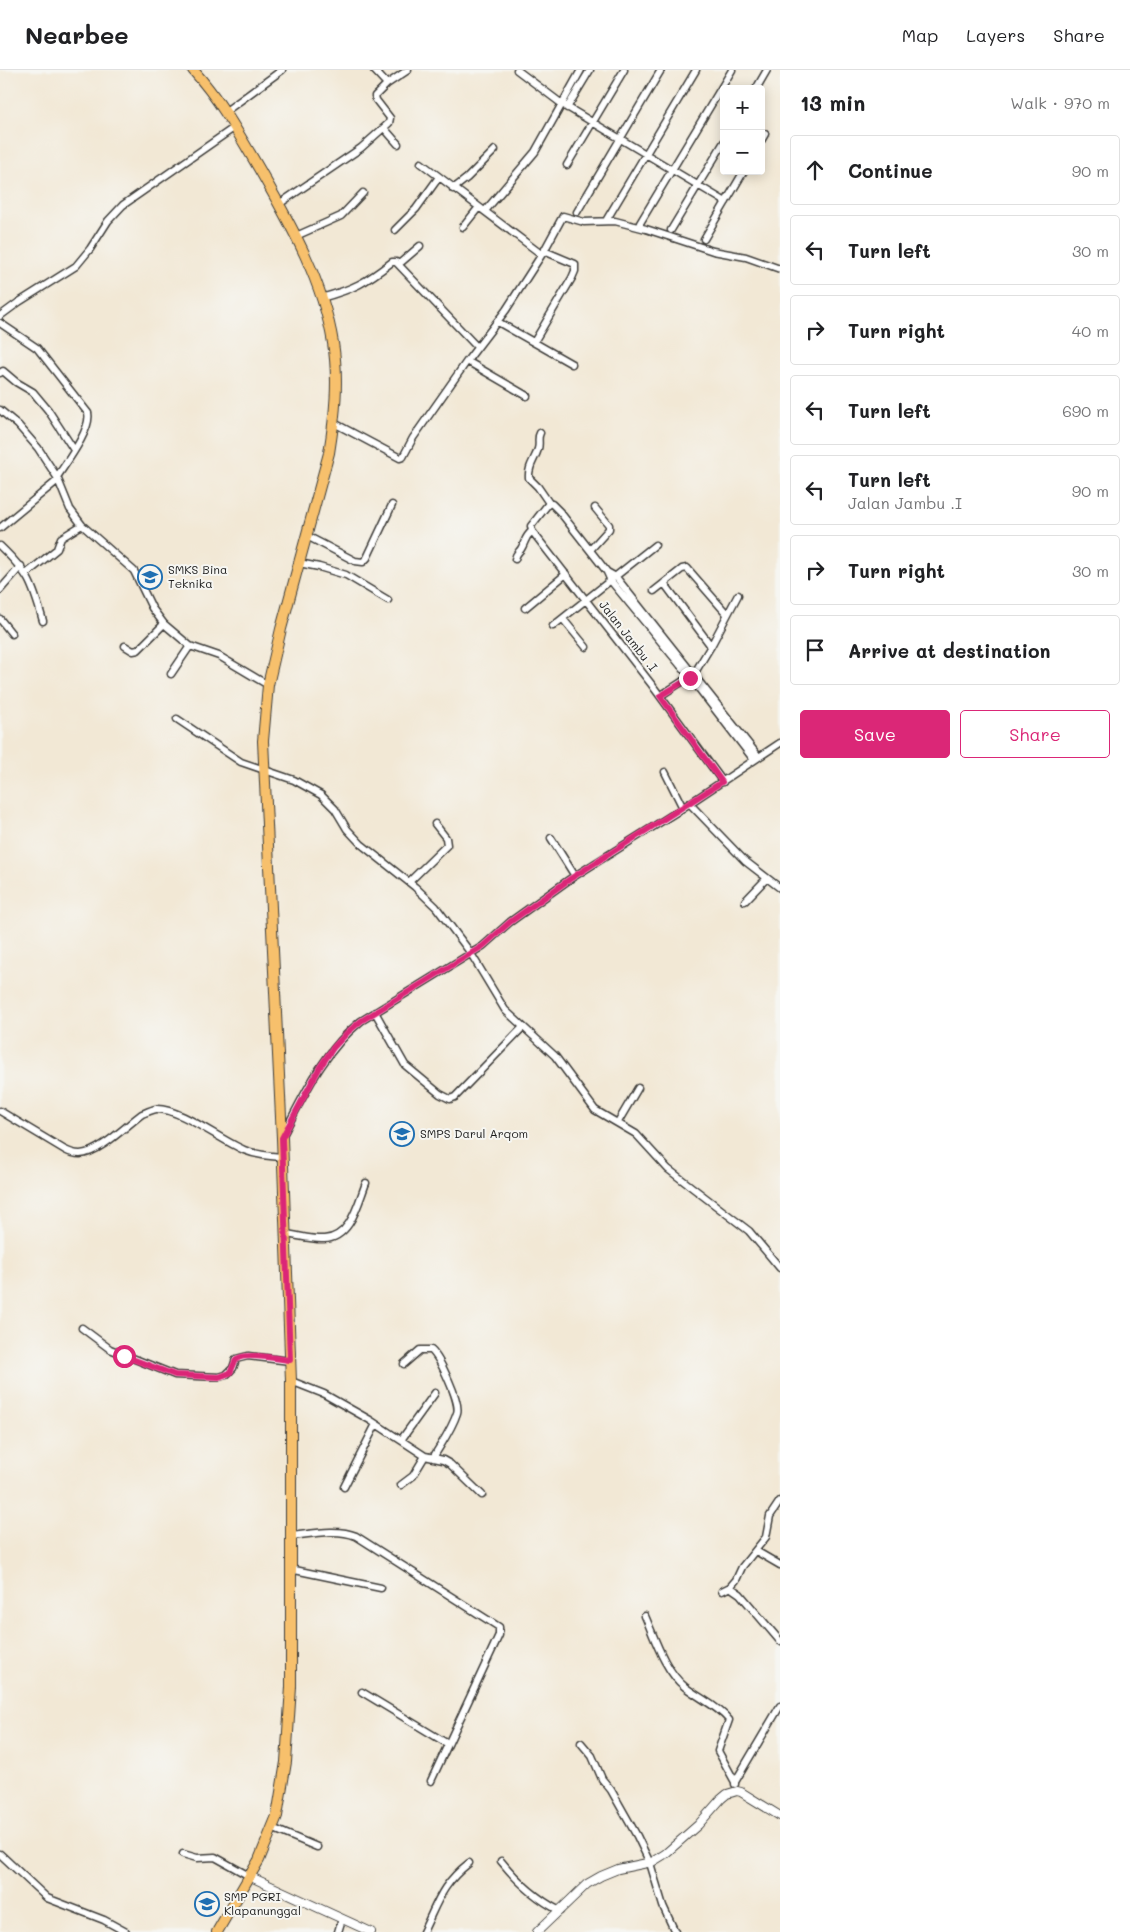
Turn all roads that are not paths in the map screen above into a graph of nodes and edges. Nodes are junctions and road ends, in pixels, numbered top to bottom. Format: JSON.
{"nodes":[{"id":1,"x":193,"y":70,"type":"edge"},
{"id":2,"x":374,"y":70,"type":"edge"},
{"id":3,"x":408,"y":70,"type":"edge"},
{"id":4,"x":517,"y":70,"type":"edge"},
{"id":5,"x":581,"y":70,"type":"edge"},
{"id":6,"x":590,"y":70,"type":"edge"},
{"id":7,"x":624,"y":70,"type":"edge"},
{"id":8,"x":661,"y":70,"type":"edge"},
{"id":9,"x":696,"y":70,"type":"edge"},
{"id":10,"x":732,"y":70,"type":"edge"},
{"id":11,"x":767,"y":70,"type":"edge"},
{"id":12,"x":277,"y":71,"type":"edge"},
{"id":13,"x":386,"y":84,"type":"junction"},
{"id":14,"x":758,"y":85,"type":"edge"},
{"id":15,"x":565,"y":106,"type":"junction"},
{"id":16,"x":226,"y":111,"type":"junction"},
{"id":17,"x":593,"y":123,"type":"junction"},
{"id":18,"x":235,"y":127,"type":"junction"},
{"id":19,"x":384,"y":128,"type":"junction"},
{"id":20,"x":620,"y":139,"type":"junction"},
{"id":21,"x":398,"y":144,"type":"dead end"},
{"id":22,"x":720,"y":149,"type":"edge"},
{"id":23,"x":495,"y":150,"type":"dead end"},
{"id":24,"x":646,"y":154,"type":"junction"},
{"id":25,"x":421,"y":163,"type":"dead end"},
{"id":26,"x":567,"y":165,"type":"dead end"},
{"id":27,"x":672,"y":170,"type":"junction"},
{"id":28,"x":742,"y":175,"type":"edge"},
{"id":29,"x":439,"y":177,"type":"junction"},
{"id":30,"x":698,"y":185,"type":"junction"},
{"id":31,"x":454,"y":188,"type":"junction"},
{"id":32,"x":363,"y":193,"type":"dead end"},
{"id":33,"x":726,"y":202,"type":"junction"},
{"id":34,"x":279,"y":204,"type":"junction"},
{"id":35,"x":482,"y":209,"type":"junction"},
{"id":36,"x":577,"y":212,"type":"dead end"},
{"id":37,"x":607,"y":219,"type":"dead end"},
{"id":38,"x":640,"y":223,"type":"dead end"},
{"id":39,"x":463,"y":227,"type":"dead end"},
{"id":40,"x":395,"y":230,"type":"dead end"},
{"id":41,"x":671,"y":230,"type":"dead end"},
{"id":42,"x":296,"y":236,"type":"junction"},
{"id":43,"x":704,"y":239,"type":"dead end"},
{"id":44,"x":420,"y":246,"type":"dead end"},
{"id":45,"x":543,"y":252,"type":"junction"},
{"id":46,"x":399,"y":264,"type":"junction"},
{"id":47,"x":780,"y":268,"type":"edge"},
{"id":48,"x":321,"y":298,"type":"junction"},
{"id":49,"x":0,"y":316,"type":"edge"},
{"id":50,"x":498,"y":322,"type":"junction"},
{"id":51,"x":0,"y":323,"type":"edge"},
{"id":52,"x":534,"y":342,"type":"junction"},
{"id":53,"x":477,"y":347,"type":"junction"},
{"id":54,"x":466,"y":361,"type":"junction"},
{"id":55,"x":572,"y":364,"type":"dead end"},
{"id":56,"x":0,"y":373,"type":"edge"},
{"id":57,"x":527,"y":396,"type":"dead end"},
{"id":58,"x":0,"y":410,"type":"edge"},
{"id":59,"x":334,"y":423,"type":"junction"},
{"id":60,"x":540,"y":433,"type":"dead end"},
{"id":61,"x":74,"y":450,"type":"junction"},
{"id":62,"x":57,"y":478,"type":"junction"},
{"id":63,"x":549,"y":503,"type":"junction"},
{"id":64,"x":392,"y":505,"type":"dead end"},
{"id":65,"x":595,"y":508,"type":"dead end"},
{"id":66,"x":82,"y":525,"type":"junction"},
{"id":67,"x":0,"y":528,"type":"edge"},
{"id":68,"x":532,"y":531,"type":"junction"},
{"id":69,"x":307,"y":536,"type":"junction"},
{"id":70,"x":655,"y":545,"type":"dead end"},
{"id":71,"x":0,"y":546,"type":"edge"},
{"id":72,"x":590,"y":550,"type":"junction"},
{"id":73,"x":515,"y":559,"type":"dead end"},
{"id":74,"x":299,"y":563,"type":"junction"},
{"id":75,"x":21,"y":566,"type":"junction"},
{"id":76,"x":26,"y":574,"type":"junction"},
{"id":77,"x":566,"y":574,"type":"junction"},
{"id":78,"x":613,"y":578,"type":"junction"},
{"id":79,"x":664,"y":583,"type":"junction"},
{"id":80,"x":0,"y":590,"type":"edge"},
{"id":81,"x":654,"y":591,"type":"dead end"},
{"id":82,"x":738,"y":595,"type":"dead end"},
{"id":83,"x":388,"y":600,"type":"dead end"},
{"id":84,"x":586,"y":600,"type":"junction"},
{"id":85,"x":524,"y":608,"type":"dead end"},
{"id":86,"x":727,"y":614,"type":"junction"},
{"id":87,"x":563,"y":618,"type":"junction"},
{"id":88,"x":0,"y":619,"type":"edge"},
{"id":89,"x":43,"y":621,"type":"dead end"},
{"id":90,"x":164,"y":624,"type":"junction"},
{"id":91,"x":553,"y":626,"type":"dead end"},
{"id":92,"x":12,"y":634,"type":"dead end"},
{"id":93,"x":124,"y":646,"type":"dead end"},
{"id":94,"x":190,"y":646,"type":"junction"},
{"id":95,"x":711,"y":646,"type":"junction"},
{"id":96,"x":586,"y":647,"type":"dead end"},
{"id":97,"x":171,"y":674,"type":"dead end"},
{"id":98,"x":692,"y":676,"type":"junction"},
{"id":99,"x":268,"y":685,"type":"junction"},
{"id":100,"x":660,"y":696,"type":"junction"},
{"id":101,"x":177,"y":719,"type":"dead end"},
{"id":102,"x":780,"y":743,"type":"edge"},
{"id":103,"x":756,"y":759,"type":"junction"},
{"id":104,"x":264,"y":769,"type":"junction"},
{"id":105,"x":665,"y":772,"type":"dead end"},
{"id":106,"x":722,"y":782,"type":"junction"},
{"id":107,"x":690,"y":804,"type":"junction"},
{"id":108,"x":683,"y":808,"type":"junction"},
{"id":109,"x":435,"y":824,"type":"dead end"},
{"id":110,"x":551,"y":838,"type":"dead end"},
{"id":111,"x":575,"y":876,"type":"junction"},
{"id":112,"x":767,"y":878,"type":"junction"},
{"id":113,"x":409,"y":882,"type":"junction"},
{"id":114,"x":780,"y":888,"type":"edge"},
{"id":115,"x":745,"y":901,"type":"dead end"},
{"id":116,"x":470,"y":952,"type":"junction"},
{"id":117,"x":375,"y":1012,"type":"junction"},
{"id":118,"x":523,"y":1026,"type":"junction"},
{"id":119,"x":638,"y":1088,"type":"dead end"},
{"id":120,"x":0,"y":1111,"type":"edge"},
{"id":121,"x":618,"y":1122,"type":"junction"},
{"id":122,"x":282,"y":1138,"type":"junction"},
{"id":123,"x":282,"y":1157,"type":"junction"},
{"id":124,"x":366,"y":1183,"type":"dead end"},
{"id":125,"x":285,"y":1234,"type":"junction"},
{"id":126,"x":780,"y":1268,"type":"edge"},
{"id":127,"x":82,"y":1328,"type":"dead end"},
{"id":128,"x":290,"y":1360,"type":"junction"},
{"id":129,"x":404,"y":1364,"type":"dead end"},
{"id":130,"x":291,"y":1381,"type":"junction"},
{"id":131,"x":435,"y":1393,"type":"dead end"},
{"id":132,"x":376,"y":1424,"type":"junction"},
{"id":133,"x":400,"y":1440,"type":"junction"},
{"id":134,"x":425,"y":1456,"type":"junction"},
{"id":135,"x":433,"y":1458,"type":"junction"},
{"id":136,"x":401,"y":1485,"type":"dead end"},
{"id":137,"x":344,"y":1487,"type":"dead end"},
{"id":138,"x":482,"y":1495,"type":"dead end"},
{"id":139,"x":780,"y":1501,"type":"edge"},
{"id":140,"x":291,"y":1536,"type":"junction"},
{"id":141,"x":756,"y":1550,"type":"junction"},
{"id":142,"x":780,"y":1565,"type":"edge"},
{"id":143,"x":290,"y":1569,"type":"junction"},
{"id":144,"x":730,"y":1587,"type":"junction"},
{"id":145,"x":381,"y":1588,"type":"dead end"},
{"id":146,"x":722,"y":1591,"type":"dead end"},
{"id":147,"x":645,"y":1616,"type":"dead end"},
{"id":148,"x":780,"y":1641,"type":"edge"},
{"id":149,"x":362,"y":1692,"type":"dead end"},
{"id":150,"x":780,"y":1706,"type":"edge"},
{"id":151,"x":581,"y":1743,"type":"dead end"},
{"id":152,"x":448,"y":1744,"type":"junction"},
{"id":153,"x":431,"y":1781,"type":"dead end"},
{"id":154,"x":735,"y":1782,"type":"junction"},
{"id":155,"x":737,"y":1791,"type":"junction"},
{"id":156,"x":780,"y":1816,"type":"edge"},
{"id":157,"x":272,"y":1828,"type":"junction"},
{"id":158,"x":317,"y":1847,"type":"dead end"},
{"id":159,"x":0,"y":1854,"type":"edge"},
{"id":160,"x":183,"y":1854,"type":"dead end"},
{"id":161,"x":501,"y":1861,"type":"dead end"},
{"id":162,"x":469,"y":1863,"type":"dead end"},
{"id":163,"x":650,"y":1863,"type":"junction"},
{"id":164,"x":250,"y":1877,"type":"junction"},
{"id":165,"x":560,"y":1911,"type":"junction"},
{"id":166,"x":342,"y":1919,"type":"junction"},
{"id":167,"x":126,"y":1932,"type":"edge"},
{"id":168,"x":217,"y":1932,"type":"edge"},
{"id":169,"x":338,"y":1932,"type":"edge"},
{"id":170,"x":371,"y":1932,"type":"edge"},
{"id":171,"x":423,"y":1932,"type":"edge"},
{"id":172,"x":537,"y":1932,"type":"edge"},
{"id":173,"x":675,"y":1932,"type":"edge"}],
"edges":[{"from":1,"to":16,"type":"main road"},
{"from":2,"to":13,"type":"street"},
{"from":3,"to":13,"type":"street"},
{"from":4,"to":15,"type":"street"},
{"from":5,"to":15,"type":"street"},
{"from":6,"to":15,"type":"street"},
{"from":7,"to":17,"type":"street"},
{"from":8,"to":20,"type":"street"},
{"from":9,"to":24,"type":"street"},
{"from":10,"to":27,"type":"street"},
{"from":11,"to":14,"type":"street"},
{"from":12,"to":16,"type":"street"},
{"from":13,"to":19,"type":"street"},
{"from":15,"to":17,"type":"street"},
{"from":15,"to":35,"type":"street"},
{"from":16,"to":18,"type":"main road"},
{"from":17,"to":20,"type":"street"},
{"from":17,"to":26,"type":"street"},
{"from":18,"to":34,"type":"main road"},
{"from":18,"to":49,"type":"street"},
{"from":19,"to":21,"type":"street"},
{"from":19,"to":34,"type":"street"},
{"from":20,"to":24,"type":"street"},
{"from":20,"to":36,"type":"street"},
{"from":22,"to":30,"type":"street"},
{"from":23,"to":31,"type":"street"},
{"from":24,"to":27,"type":"street"},
{"from":24,"to":37,"type":"street"},
{"from":25,"to":29,"type":"street"},
{"from":27,"to":30,"type":"street"},
{"from":27,"to":38,"type":"street"},
{"from":28,"to":33,"type":"street"},
{"from":29,"to":31,"type":"street"},
{"from":29,"to":40,"type":"street"},
{"from":30,"to":33,"type":"street"},
{"from":30,"to":41,"type":"street"},
{"from":31,"to":35,"type":"street"},
{"from":32,"to":42,"type":"street"},
{"from":33,"to":43,"type":"street"},
{"from":34,"to":42,"type":"main road"},
{"from":35,"to":39,"type":"street"},
{"from":35,"to":45,"type":"street"},
{"from":42,"to":48,"type":"main road"},
{"from":44,"to":46,"type":"street"},
{"from":45,"to":47,"type":"street"},
{"from":45,"to":50,"type":"street"},
{"from":45,"to":52,"type":"street"},
{"from":46,"to":48,"type":"street"},
{"from":46,"to":53,"type":"street"},
{"from":48,"to":59,"type":"main road"},
{"from":50,"to":52,"type":"street"},
{"from":50,"to":53,"type":"street"},
{"from":51,"to":61,"type":"street"},
{"from":52,"to":55,"type":"street"},
{"from":53,"to":54,"type":"street"},
{"from":54,"to":57,"type":"street"},
{"from":54,"to":59,"type":"street"},
{"from":56,"to":61,"type":"street"},
{"from":58,"to":62,"type":"street"},
{"from":59,"to":69,"type":"main road"},
{"from":60,"to":63,"type":"street"},
{"from":61,"to":62,"type":"street"},
{"from":62,"to":66,"type":"street"},
{"from":62,"to":67,"type":"street"},
{"from":63,"to":68,"type":"street"},
{"from":63,"to":72,"type":"street"},
{"from":64,"to":69,"type":"street"},
{"from":65,"to":72,"type":"street"},
{"from":66,"to":76,"type":"street"},
{"from":66,"to":90,"type":"street"},
{"from":68,"to":73,"type":"street"},
{"from":68,"to":77,"type":"street","name":"Jalan Jambu .I"},
{"from":69,"to":74,"type":"main road"},
{"from":70,"to":78,"type":"street"},
{"from":71,"to":75,"type":"street"},
{"from":72,"to":78,"type":"street"},
{"from":74,"to":83,"type":"street"},
{"from":74,"to":99,"type":"main road"},
{"from":75,"to":76,"type":"street"},
{"from":75,"to":80,"type":"street"},
{"from":76,"to":89,"type":"street"},
{"from":77,"to":84,"type":"street","name":"Jalan Jambu .I"},
{"from":77,"to":85,"type":"street"},
{"from":78,"to":84,"type":"street"},
{"from":78,"to":98,"type":"street"},
{"from":79,"to":81,"type":"street"},
{"from":79,"to":86,"type":"street"},
{"from":79,"to":95,"type":"street"},
{"from":82,"to":86,"type":"street"},
{"from":84,"to":87,"type":"street"},
{"from":84,"to":100,"type":"street","name":"Jalan Jambu .I"},
{"from":86,"to":95,"type":"street"},
{"from":87,"to":91,"type":"street"},
{"from":87,"to":96,"type":"street"},
{"from":88,"to":92,"type":"street"},
{"from":90,"to":93,"type":"street"},
{"from":90,"to":94,"type":"street"},
{"from":94,"to":97,"type":"street"},
{"from":94,"to":99,"type":"street"},
{"from":95,"to":98,"type":"street"},
{"from":98,"to":100,"type":"street"},
{"from":98,"to":103,"type":"street"},
{"from":99,"to":104,"type":"main road"},
{"from":100,"to":106,"type":"street","name":"Jalan Jambu .I"},
{"from":101,"to":104,"type":"street"},
{"from":102,"to":103,"type":"street"},
{"from":103,"to":106,"type":"street"},
{"from":104,"to":113,"type":"street"},
{"from":104,"to":122,"type":"main road"},
{"from":105,"to":108,"type":"street"},
{"from":106,"to":107,"type":"street"},
{"from":107,"to":108,"type":"street"},
{"from":107,"to":112,"type":"street"},
{"from":108,"to":111,"type":"street"},
{"from":109,"to":113,"type":"street"},
{"from":110,"to":111,"type":"street"},
{"from":111,"to":116,"type":"street"},
{"from":112,"to":114,"type":"street"},
{"from":112,"to":115,"type":"street"},
{"from":113,"to":116,"type":"street"},
{"from":116,"to":117,"type":"street"},
{"from":116,"to":118,"type":"street"},
{"from":117,"to":118,"type":"street"},
{"from":117,"to":122,"type":"street"},
{"from":118,"to":121,"type":"street"},
{"from":119,"to":121,"type":"street"},
{"from":120,"to":123,"type":"street"},
{"from":121,"to":126,"type":"street"},
{"from":122,"to":123,"type":"main road"},
{"from":123,"to":125,"type":"main road"},
{"from":124,"to":125,"type":"street"},
{"from":125,"to":128,"type":"main road"},
{"from":127,"to":128,"type":"street"},
{"from":128,"to":130,"type":"main road"},
{"from":129,"to":135,"type":"street"},
{"from":130,"to":132,"type":"street"},
{"from":130,"to":140,"type":"main road"},
{"from":131,"to":133,"type":"street"},
{"from":132,"to":133,"type":"street"},
{"from":132,"to":137,"type":"street"},
{"from":133,"to":134,"type":"street"},
{"from":134,"to":135,"type":"street"},
{"from":134,"to":136,"type":"street"},
{"from":135,"to":138,"type":"street"},
{"from":139,"to":141,"type":"street"},
{"from":140,"to":143,"type":"main road"},
{"from":140,"to":152,"type":"street"},
{"from":141,"to":142,"type":"street"},
{"from":141,"to":144,"type":"street"},
{"from":143,"to":145,"type":"street"},
{"from":143,"to":157,"type":"main road"},
{"from":144,"to":146,"type":"street"},
{"from":144,"to":148,"type":"street"},
{"from":147,"to":154,"type":"street"},
{"from":149,"to":152,"type":"street"},
{"from":150,"to":154,"type":"street"},
{"from":151,"to":163,"type":"street"},
{"from":152,"to":153,"type":"street"},
{"from":154,"to":155,"type":"street"},
{"from":155,"to":156,"type":"street"},
{"from":155,"to":163,"type":"street"},
{"from":157,"to":158,"type":"street"},
{"from":157,"to":164,"type":"main road"},
{"from":159,"to":167,"type":"street"},
{"from":160,"to":164,"type":"street"},
{"from":161,"to":165,"type":"street"},
{"from":162,"to":171,"type":"street"},
{"from":163,"to":165,"type":"street"},
{"from":163,"to":173,"type":"street"},
{"from":164,"to":166,"type":"street"},
{"from":164,"to":168,"type":"main road"},
{"from":165,"to":172,"type":"street"},
{"from":166,"to":169,"type":"street"},
{"from":166,"to":170,"type":"street"}]}
